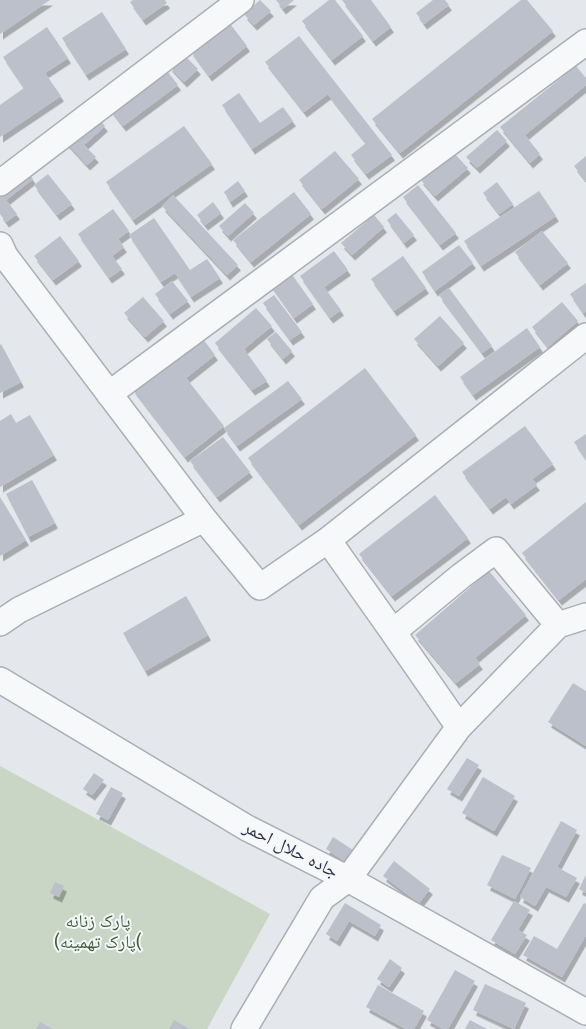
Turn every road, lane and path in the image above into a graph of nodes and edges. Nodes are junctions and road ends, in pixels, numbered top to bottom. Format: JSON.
{"nodes":[{"id":1,"x":241,"y":0,"type":"edge"},
{"id":2,"x":586,"y":42,"type":"edge"},
{"id":3,"x":0,"y":183,"type":"edge"},
{"id":4,"x":0,"y":246,"type":"edge"},
{"id":5,"x":586,"y":336,"type":"edge"},
{"id":6,"x":109,"y":394,"type":"junction"},
{"id":7,"x":204,"y":519,"type":"junction"},
{"id":8,"x":328,"y":540,"type":"junction"},
{"id":9,"x":577,"y":620,"type":"edge"},
{"id":10,"x":0,"y":623,"type":"edge"},
{"id":11,"x":393,"y":632,"type":"junction"},
{"id":12,"x":0,"y":680,"type":"edge"},
{"id":13,"x":459,"y":727,"type":"junction"},
{"id":14,"x":348,"y":879,"type":"junction"},
{"id":15,"x":586,"y":1012,"type":"edge"},
{"id":16,"x":244,"y":1029,"type":"edge"}],
"edges":[{"from":1,"to":3,"type":"street"},
{"from":2,"to":6,"type":"street"},
{"from":4,"to":6,"type":"street"},
{"from":5,"to":8,"type":"street"},
{"from":6,"to":7,"type":"street"},
{"from":7,"to":8,"type":"street"},
{"from":7,"to":10,"type":"street"},
{"from":8,"to":11,"type":"street"},
{"from":9,"to":11,"type":"street"},
{"from":9,"to":13,"type":"street"},
{"from":11,"to":13,"type":"street"},
{"from":12,"to":14,"type":"street","name":"جاده حلال احمر"},
{"from":13,"to":14,"type":"street"},
{"from":14,"to":15,"type":"street","name":"جاده حلال احمر"},
{"from":14,"to":16,"type":"street"}]}
